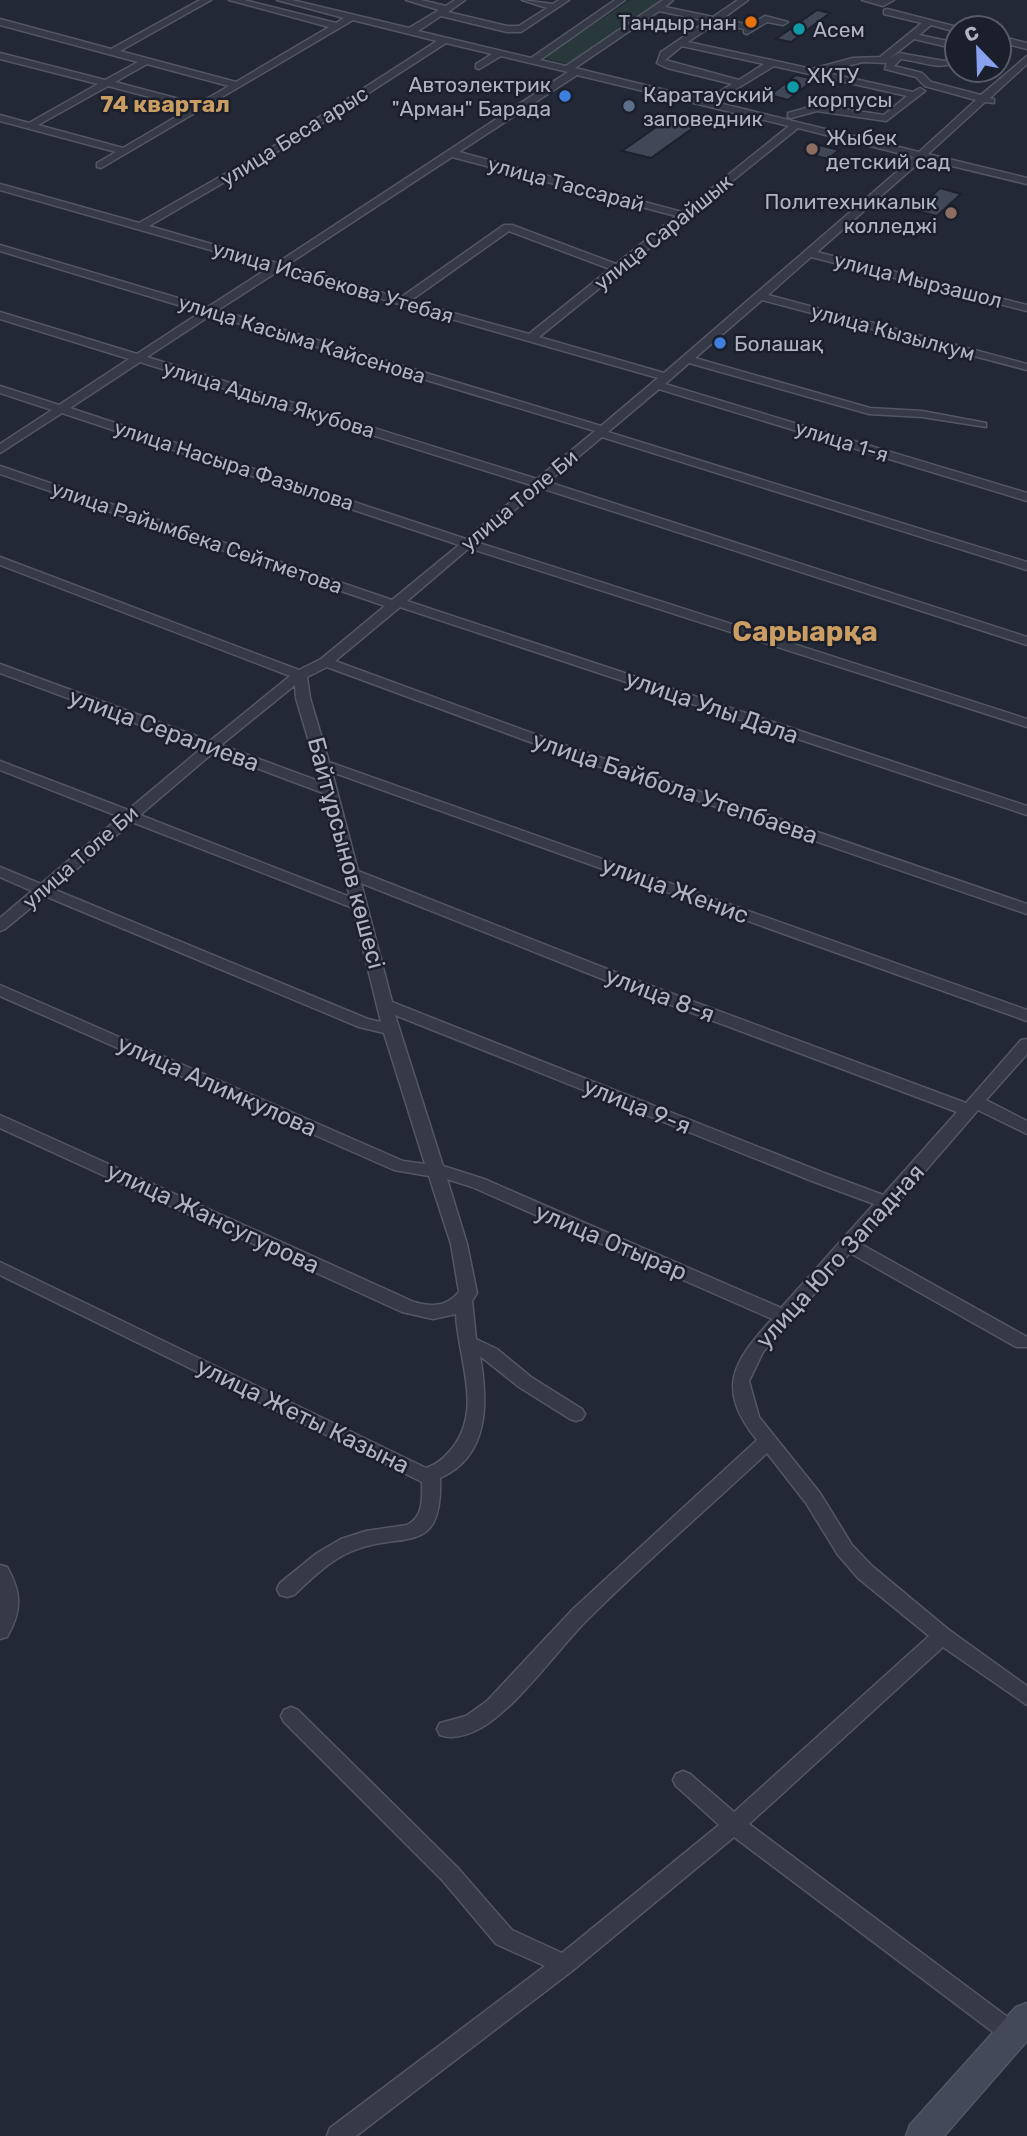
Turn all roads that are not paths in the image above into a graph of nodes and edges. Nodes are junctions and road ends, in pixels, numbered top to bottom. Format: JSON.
{"nodes":[{"id":1,"x":207,"y":0,"type":"edge"},
{"id":2,"x":233,"y":0,"type":"edge"},
{"id":3,"x":281,"y":0,"type":"edge"},
{"id":4,"x":410,"y":0,"type":"edge"},
{"id":5,"x":461,"y":0,"type":"edge"},
{"id":6,"x":526,"y":0,"type":"edge"},
{"id":7,"x":565,"y":0,"type":"edge"},
{"id":8,"x":621,"y":0,"type":"edge"},
{"id":9,"x":669,"y":0,"type":"edge"},
{"id":10,"x":744,"y":0,"type":"edge"},
{"id":11,"x":866,"y":0,"type":"edge"},
{"id":12,"x":890,"y":0,"type":"edge"},
{"id":13,"x":554,"y":7,"type":"junction"},
{"id":14,"x":658,"y":8,"type":"junction"},
{"id":15,"x":444,"y":11,"type":"junction"},
{"id":16,"x":887,"y":12,"type":"dead end"},
{"id":17,"x":352,"y":17,"type":"junction"},
{"id":18,"x":715,"y":20,"type":"junction"},
{"id":19,"x":0,"y":22,"type":"edge"},
{"id":20,"x":783,"y":22,"type":"dead end"},
{"id":21,"x":928,"y":23,"type":"junction"},
{"id":22,"x":337,"y":26,"type":"junction"},
{"id":23,"x":943,"y":26,"type":"edge"},
{"id":24,"x":411,"y":31,"type":"junction"},
{"id":25,"x":912,"y":36,"type":"junction"},
{"id":26,"x":444,"y":40,"type":"junction"},
{"id":27,"x":682,"y":43,"type":"junction"},
{"id":28,"x":943,"y":43,"type":"edge"},
{"id":29,"x":112,"y":52,"type":"junction"},
{"id":30,"x":500,"y":53,"type":"junction"},
{"id":31,"x":0,"y":56,"type":"edge"},
{"id":32,"x":1027,"y":59,"type":"edge"},
{"id":33,"x":888,"y":60,"type":"junction"},
{"id":34,"x":145,"y":61,"type":"junction"},
{"id":35,"x":532,"y":61,"type":"junction"},
{"id":36,"x":773,"y":63,"type":"junction"},
{"id":37,"x":943,"y":64,"type":"edge"},
{"id":38,"x":479,"y":66,"type":"dead end"},
{"id":39,"x":572,"y":70,"type":"junction"},
{"id":40,"x":814,"y":72,"type":"junction"},
{"id":41,"x":102,"y":83,"type":"junction"},
{"id":42,"x":739,"y":83,"type":"junction"},
{"id":43,"x":237,"y":85,"type":"junction"},
{"id":44,"x":928,"y":85,"type":"junction"},
{"id":45,"x":915,"y":95,"type":"junction"},
{"id":46,"x":988,"y":100,"type":"junction"},
{"id":47,"x":706,"y":104,"type":"junction"},
{"id":48,"x":200,"y":107,"type":"junction"},
{"id":49,"x":2,"y":120,"type":"edge"},
{"id":50,"x":794,"y":120,"type":"junction"},
{"id":51,"x":30,"y":126,"type":"junction"},
{"id":52,"x":123,"y":151,"type":"junction"},
{"id":53,"x":450,"y":153,"type":"junction"},
{"id":54,"x":921,"y":155,"type":"junction"},
{"id":55,"x":101,"y":165,"type":"dead end"},
{"id":56,"x":1027,"y":181,"type":"edge"},
{"id":57,"x":0,"y":187,"type":"edge"},
{"id":58,"x":683,"y":215,"type":"junction"},
{"id":59,"x":140,"y":227,"type":"junction"},
{"id":60,"x":0,"y":248,"type":"edge"},
{"id":61,"x":810,"y":253,"type":"junction"},
{"id":62,"x":276,"y":266,"type":"junction"},
{"id":63,"x":619,"y":268,"type":"junction"},
{"id":64,"x":760,"y":296,"type":"junction"},
{"id":65,"x":401,"y":302,"type":"junction"},
{"id":66,"x":1027,"y":308,"type":"edge"},
{"id":67,"x":211,"y":311,"type":"junction"},
{"id":68,"x":0,"y":316,"type":"edge"},
{"id":69,"x":530,"y":340,"type":"junction"},
{"id":70,"x":136,"y":358,"type":"junction"},
{"id":71,"x":687,"y":359,"type":"junction"},
{"id":72,"x":1027,"y":367,"type":"edge"},
{"id":73,"x":661,"y":381,"type":"junction"},
{"id":74,"x":0,"y":389,"type":"edge"},
{"id":75,"x":60,"y":408,"type":"junction"},
{"id":76,"x":982,"y":425,"type":"dead end"},
{"id":77,"x":602,"y":431,"type":"junction"},
{"id":78,"x":0,"y":449,"type":"edge"},
{"id":79,"x":0,"y":470,"type":"edge"},
{"id":80,"x":538,"y":483,"type":"junction"},
{"id":81,"x":1027,"y":496,"type":"edge"},
{"id":82,"x":468,"y":542,"type":"junction"},
{"id":83,"x":0,"y":561,"type":"edge"},
{"id":84,"x":1027,"y":566,"type":"edge"},
{"id":85,"x":396,"y":603,"type":"junction"},
{"id":86,"x":1027,"y":640,"type":"edge"},
{"id":87,"x":326,"y":662,"type":"junction"},
{"id":88,"x":0,"y":668,"type":"edge"},
{"id":89,"x":300,"y":676,"type":"junction"},
{"id":90,"x":1027,"y":723,"type":"edge"},
{"id":91,"x":210,"y":748,"type":"junction"},
{"id":92,"x":323,"y":764,"type":"junction"},
{"id":93,"x":0,"y":765,"type":"edge"},
{"id":94,"x":329,"y":790,"type":"junction"},
{"id":95,"x":1027,"y":811,"type":"edge"},
{"id":96,"x":128,"y":816,"type":"junction"},
{"id":97,"x":0,"y":872,"type":"edge"},
{"id":98,"x":352,"y":874,"type":"junction"},
{"id":99,"x":41,"y":889,"type":"junction"},
{"id":100,"x":360,"y":905,"type":"junction"},
{"id":101,"x":1027,"y":909,"type":"edge"},
{"id":102,"x":0,"y":926,"type":"edge"},
{"id":103,"x":0,"y":990,"type":"edge"},
{"id":104,"x":387,"y":1006,"type":"junction"},
{"id":105,"x":1027,"y":1016,"type":"edge"},
{"id":106,"x":391,"y":1029,"type":"junction"},
{"id":107,"x":1027,"y":1044,"type":"edge"},
{"id":108,"x":973,"y":1106,"type":"junction"},
{"id":109,"x":0,"y":1121,"type":"edge"},
{"id":110,"x":1027,"y":1128,"type":"edge"},
{"id":111,"x":437,"y":1171,"type":"junction"},
{"id":112,"x":888,"y":1203,"type":"junction"},
{"id":113,"x":849,"y":1245,"type":"junction"},
{"id":114,"x":0,"y":1268,"type":"edge"},
{"id":115,"x":463,"y":1301,"type":"junction"},
{"id":116,"x":784,"y":1317,"type":"junction"},
{"id":117,"x":1022,"y":1342,"type":"dead end"},
{"id":118,"x":470,"y":1344,"type":"junction"},
{"id":119,"x":576,"y":1414,"type":"dead end"},
{"id":120,"x":769,"y":1440,"type":"junction"},
{"id":121,"x":431,"y":1475,"type":"junction"},
{"id":122,"x":0,"y":1573,"type":"edge"},
{"id":123,"x":287,"y":1589,"type":"dead end"},
{"id":124,"x":0,"y":1631,"type":"edge"},
{"id":125,"x":942,"y":1636,"type":"junction"},
{"id":126,"x":1027,"y":1697,"type":"edge"},
{"id":127,"x":291,"y":1716,"type":"dead end"},
{"id":128,"x":447,"y":1729,"type":"dead end"},
{"id":129,"x":683,"y":1780,"type":"dead end"},
{"id":130,"x":734,"y":1825,"type":"junction"},
{"id":131,"x":564,"y":1964,"type":"junction"},
{"id":132,"x":1020,"y":2026,"type":"edge"},
{"id":133,"x":338,"y":2136,"type":"edge"},
{"id":134,"x":922,"y":2136,"type":"edge"}],
"edges":[{"from":1,"to":29,"type":"street"},
{"from":2,"to":22,"type":"street"},
{"from":3,"to":17,"type":"street"},
{"from":4,"to":15,"type":"street"},
{"from":5,"to":15,"type":"street"},
{"from":6,"to":13,"type":"street"},
{"from":7,"to":13,"type":"street"},
{"from":8,"to":35,"type":"street"},
{"from":9,"to":14,"type":"street"},
{"from":10,"to":18,"type":"street"},
{"from":11,"to":12,"type":"street"},
{"from":13,"to":15,"type":"street"},
{"from":14,"to":18,"type":"street"},
{"from":14,"to":39,"type":"street"},
{"from":15,"to":24,"type":"street"},
{"from":16,"to":21,"type":"street"},
{"from":17,"to":22,"type":"street"},
{"from":17,"to":24,"type":"street"},
{"from":18,"to":20,"type":"street"},
{"from":18,"to":27,"type":"street"},
{"from":19,"to":29,"type":"street"},
{"from":21,"to":23,"type":"street"},
{"from":21,"to":25,"type":"street"},
{"from":22,"to":43,"type":"street"},
{"from":24,"to":26,"type":"street"},
{"from":25,"to":28,"type":"street"},
{"from":25,"to":33,"type":"street"},
{"from":26,"to":30,"type":"street"},
{"from":26,"to":59,"type":"street","name":"улица Беса арыс"},
{"from":27,"to":36,"type":"street"},
{"from":27,"to":42,"type":"street"},
{"from":29,"to":34,"type":"street"},
{"from":30,"to":35,"type":"street"},
{"from":30,"to":38,"type":"street"},
{"from":31,"to":41,"type":"street"},
{"from":32,"to":46,"type":"street","name":"улица Толе Би"},
{"from":33,"to":37,"type":"street"},
{"from":33,"to":40,"type":"street"},
{"from":33,"to":44,"type":"street"},
{"from":34,"to":41,"type":"street"},
{"from":34,"to":43,"type":"street"},
{"from":35,"to":39,"type":"street"},
{"from":36,"to":40,"type":"street"},
{"from":36,"to":42,"type":"street"},
{"from":39,"to":47,"type":"street"},
{"from":39,"to":53,"type":"street"},
{"from":40,"to":45,"type":"street"},
{"from":41,"to":48,"type":"street"},
{"from":41,"to":51,"type":"street"},
{"from":42,"to":47,"type":"street"},
{"from":43,"to":48,"type":"street"},
{"from":44,"to":45,"type":"street"},
{"from":44,"to":46,"type":"street"},
{"from":45,"to":50,"type":"street"},
{"from":46,"to":54,"type":"street","name":"улица Толе Би"},
{"from":47,"to":50,"type":"street"},
{"from":48,"to":52,"type":"street"},
{"from":49,"to":51,"type":"street"},
{"from":50,"to":54,"type":"street"},
{"from":50,"to":58,"type":"street","name":"улица Сарайшык"},
{"from":51,"to":52,"type":"street"},
{"from":52,"to":55,"type":"street"},
{"from":53,"to":58,"type":"street","name":"улица Тассарай"},
{"from":53,"to":62,"type":"street"},
{"from":54,"to":56,"type":"street"},
{"from":54,"to":61,"type":"street","name":"улица Толе Би"},
{"from":57,"to":59,"type":"street","name":"улица Исабекова Утебая"},
{"from":58,"to":63,"type":"street","name":"улица Сарайшык"},
{"from":59,"to":62,"type":"street","name":"улица Исабекова Утебая"},
{"from":60,"to":67,"type":"street","name":"улица Касыма Кайсенова"},
{"from":61,"to":64,"type":"street","name":"улица Толе Би"},
{"from":61,"to":66,"type":"street","name":"улица Мырзашол"},
{"from":62,"to":65,"type":"street","name":"улица Исабекова Утебая"},
{"from":62,"to":67,"type":"street"},
{"from":63,"to":65,"type":"street"},
{"from":63,"to":69,"type":"street","name":"улица Сарайшык"},
{"from":64,"to":71,"type":"street","name":"улица Толе Би"},
{"from":64,"to":72,"type":"street","name":"улица Кызылкум"},
{"from":65,"to":69,"type":"street","name":"улица Исабекова Утебая"},
{"from":67,"to":70,"type":"street"},
{"from":67,"to":77,"type":"street","name":"улица Касыма Кайсенова"},
{"from":68,"to":70,"type":"street","name":"улица Адыла Якубова"},
{"from":69,"to":73,"type":"street","name":"улица Исабекова Утебая"},
{"from":70,"to":75,"type":"street"},
{"from":70,"to":80,"type":"street","name":"улица Адыла Якубова"},
{"from":71,"to":73,"type":"street","name":"улица Толе Би"},
{"from":71,"to":76,"type":"street","name":"улица 1-я"},
{"from":73,"to":77,"type":"street","name":"улица Толе Би"},
{"from":73,"to":81,"type":"street","name":"улица 1-я"},
{"from":74,"to":75,"type":"street","name":"улица Насыра Фазылова"},
{"from":75,"to":78,"type":"street"},
{"from":75,"to":82,"type":"street","name":"улица Насыра Фазылова"},
{"from":77,"to":80,"type":"street","name":"улица Толе Би"},
{"from":77,"to":84,"type":"street","name":"улица Касыма Кайсенова"},
{"from":79,"to":85,"type":"street","name":"улица Райымбека Сейтметова"},
{"from":80,"to":82,"type":"street","name":"улица Толе Би"},
{"from":80,"to":86,"type":"street","name":"улица Адыла Якубова"},
{"from":82,"to":85,"type":"street","name":"улица Толе Би"},
{"from":82,"to":90,"type":"street","name":"улица Насыра Фазылова"},
{"from":83,"to":89,"type":"street"},
{"from":85,"to":87,"type":"street","name":"улица Толе Би"},
{"from":85,"to":95,"type":"street","name":"улица Улы Дала"},
{"from":87,"to":89,"type":"street","name":"улица Толе Би"},
{"from":87,"to":101,"type":"street","name":"улица Байбола Утепбаева"},
{"from":88,"to":91,"type":"street","name":"улица Сералиева"},
{"from":89,"to":91,"type":"street","name":"улица Толе Би"},
{"from":89,"to":92,"type":"street","name":"Байтұрсынов көшесі"},
{"from":91,"to":94,"type":"street","name":"улица Сералиева"},
{"from":91,"to":96,"type":"street","name":"улица Толе Би"},
{"from":92,"to":94,"type":"street","name":"Байтұрсынов көшесі"},
{"from":92,"to":105,"type":"street","name":"улица Женис"},
{"from":93,"to":96,"type":"street"},
{"from":94,"to":98,"type":"street","name":"Байтұрсынов көшесі"},
{"from":96,"to":99,"type":"street","name":"улица Толе Би"},
{"from":96,"to":100,"type":"street"},
{"from":97,"to":99,"type":"street"},
{"from":98,"to":100,"type":"street","name":"Байтұрсынов көшесі"},
{"from":98,"to":108,"type":"street","name":"улица 8-я"},
{"from":99,"to":102,"type":"street","name":"улица Толе Би"},
{"from":99,"to":106,"type":"street"},
{"from":100,"to":104,"type":"street","name":"Байтұрсынов көшесі"},
{"from":103,"to":111,"type":"street","name":"улица Алимкулова"},
{"from":104,"to":106,"type":"street","name":"Байтұрсынов көшесі"},
{"from":104,"to":112,"type":"street","name":"улица 9-я"},
{"from":106,"to":111,"type":"street","name":"Байтұрсынов көшесі"},
{"from":107,"to":108,"type":"street","name":"улица Юго Западная"},
{"from":108,"to":110,"type":"street","name":"улица 8-я"},
{"from":108,"to":112,"type":"street","name":"улица Юго Западная"},
{"from":109,"to":115,"type":"street","name":"улица Жансугурова"},
{"from":111,"to":115,"type":"street","name":"Байтұрсынов көшесі"},
{"from":111,"to":116,"type":"street","name":"улица Отырар"},
{"from":112,"to":113,"type":"street","name":"улица Юго Западная"},
{"from":113,"to":116,"type":"street","name":"улица Юго Западная"},
{"from":113,"to":117,"type":"street"},
{"from":114,"to":121,"type":"street","name":"улица Жеты Казына"},
{"from":115,"to":118,"type":"street","name":"улица Жеты Казына"},
{"from":116,"to":120,"type":"street","name":"улица Юго Западная"},
{"from":118,"to":119,"type":"street"},
{"from":118,"to":121,"type":"street","name":"улица Жеты Казына"},
{"from":120,"to":125,"type":"street","name":"улица Юго Западная"},
{"from":120,"to":128,"type":"street"},
{"from":121,"to":123,"type":"street"},
{"from":122,"to":124,"type":"street"},
{"from":125,"to":126,"type":"street","name":"улица Юго Западная"},
{"from":125,"to":130,"type":"street"},
{"from":127,"to":131,"type":"street"},
{"from":129,"to":130,"type":"street"},
{"from":130,"to":131,"type":"street"},
{"from":130,"to":132,"type":"street"},
{"from":131,"to":133,"type":"street"},
{"from":132,"to":134,"type":"main road"}]}
